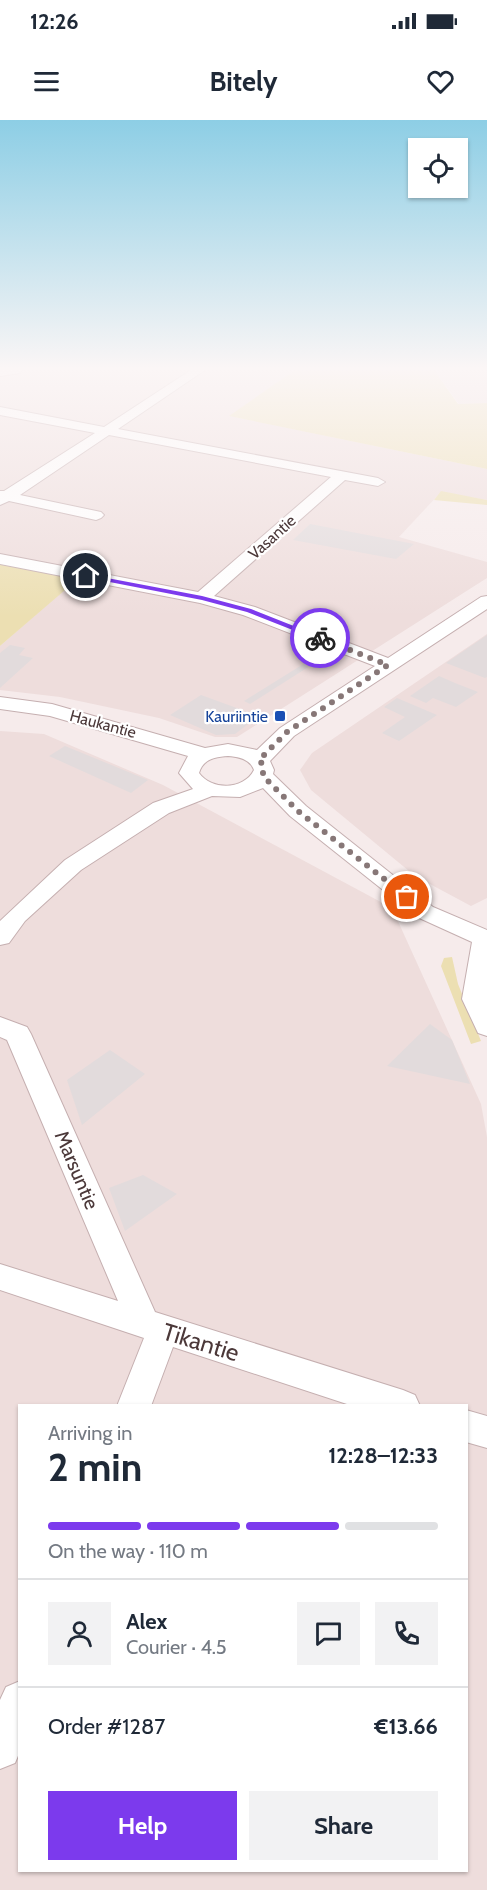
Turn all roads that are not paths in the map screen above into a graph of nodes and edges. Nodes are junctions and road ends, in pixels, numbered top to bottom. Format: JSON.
{"nodes":[{"id":1,"x":72,"y":453,"type":"edge"},
{"id":2,"x":218,"y":453,"type":"edge"},
{"id":3,"x":341,"y":476,"type":"junction"},
{"id":4,"x":378,"y":482,"type":"dead end"},
{"id":5,"x":2,"y":498,"type":"edge"},
{"id":6,"x":96,"y":515,"type":"dead end"},
{"id":7,"x":0,"y":559,"type":"edge"},
{"id":8,"x":202,"y":598,"type":"junction"},
{"id":9,"x":487,"y":601,"type":"edge"},
{"id":10,"x":388,"y":665,"type":"junction"},
{"id":11,"x":0,"y":703,"type":"edge"},
{"id":12,"x":0,"y":716,"type":"edge"},
{"id":13,"x":287,"y":732,"type":"junction"},
{"id":14,"x":240,"y":751,"type":"junction"},
{"id":15,"x":195,"y":766,"type":"junction"},
{"id":16,"x":261,"y":768,"type":"junction"},
{"id":17,"x":210,"y":790,"type":"junction"},
{"id":18,"x":240,"y":790,"type":"junction"},
{"id":19,"x":161,"y":808,"type":"junction"},
{"id":20,"x":298,"y":811,"type":"junction"},
{"id":21,"x":0,"y":937,"type":"edge"},
{"id":22,"x":486,"y":939,"type":"edge"},
{"id":23,"x":0,"y":1026,"type":"edge"},
{"id":24,"x":487,"y":1027,"type":"edge"},
{"id":25,"x":0,"y":1277,"type":"edge"},
{"id":26,"x":154,"y":1327,"type":"junction"},
{"id":27,"x":135,"y":1404,"type":"edge"},
{"id":28,"x":397,"y":1404,"type":"edge"},
{"id":29,"x":468,"y":1427,"type":"edge"},
{"id":30,"x":487,"y":1432,"type":"edge"},
{"id":31,"x":18,"y":1706,"type":"edge"},
{"id":32,"x":0,"y":1748,"type":"edge"}],
"edges":[{"from":1,"to":5,"type":"street"},
{"from":2,"to":3,"type":"street"},
{"from":3,"to":4,"type":"street"},
{"from":3,"to":8,"type":"street","name":"Vasantie"},
{"from":5,"to":6,"type":"street"},
{"from":7,"to":8,"type":"street"},
{"from":8,"to":10,"type":"street"},
{"from":9,"to":10,"type":"street"},
{"from":10,"to":13,"type":"street"},
{"from":11,"to":15,"type":"street","name":"Haukantie"},
{"from":12,"to":15,"type":"street","name":"Haukantie"},
{"from":13,"to":14,"type":"street"},
{"from":13,"to":16,"type":"street"},
{"from":14,"to":15,"type":"street"},
{"from":14,"to":16,"type":"street"},
{"from":15,"to":17,"type":"street"},
{"from":15,"to":19,"type":"street"},
{"from":16,"to":18,"type":"street"},
{"from":16,"to":20,"type":"street"},
{"from":17,"to":18,"type":"street"},
{"from":17,"to":19,"type":"street"},
{"from":18,"to":20,"type":"street"},
{"from":19,"to":21,"type":"street"},
{"from":20,"to":22,"type":"street"},
{"from":22,"to":24,"type":"street"},
{"from":23,"to":26,"type":"street","name":"Marsuntie"},
{"from":25,"to":26,"type":"street","name":"Tikantie"},
{"from":26,"to":27,"type":"street"},
{"from":26,"to":28,"type":"street","name":"Tikantie"},
{"from":29,"to":30,"type":"street"},
{"from":31,"to":32,"type":"street"}]}
